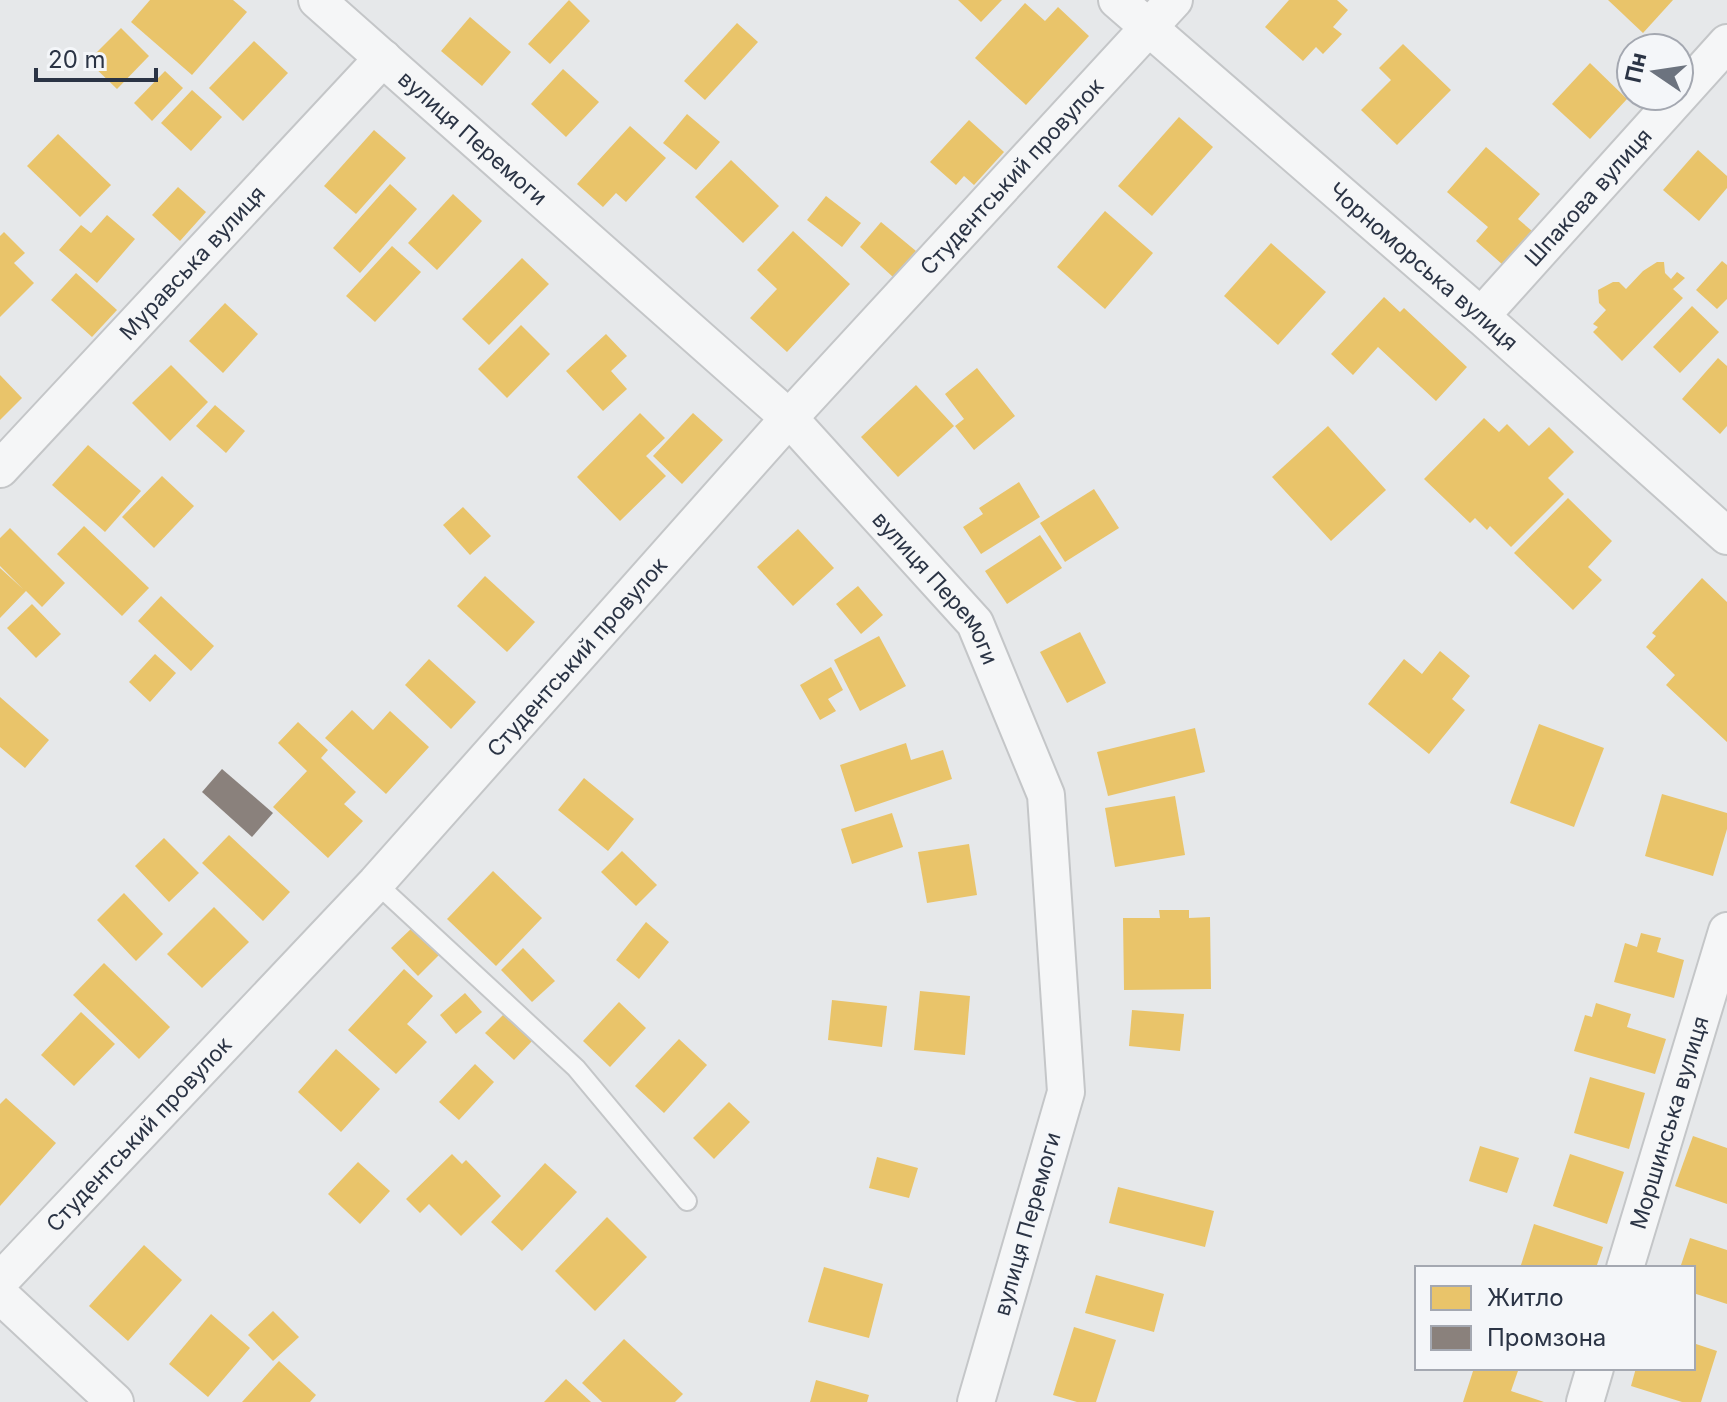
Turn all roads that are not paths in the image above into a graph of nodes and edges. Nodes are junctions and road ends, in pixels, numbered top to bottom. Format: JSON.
{"nodes":[{"id":1,"x":317,"y":0,"type":"edge"},
{"id":2,"x":1117,"y":0,"type":"edge"},
{"id":3,"x":1174,"y":0,"type":"edge"},
{"id":4,"x":1149,"y":28,"type":"junction"},
{"id":5,"x":1727,"y":43,"type":"edge"},
{"id":6,"x":383,"y":58,"type":"junction"},
{"id":7,"x":1481,"y":316,"type":"junction"},
{"id":8,"x":789,"y":418,"type":"junction"},
{"id":9,"x":0,"y":469,"type":"edge"},
{"id":10,"x":1727,"y":536,"type":"edge"},
{"id":11,"x":376,"y":883,"type":"junction"},
{"id":12,"x":1727,"y":931,"type":"edge"},
{"id":13,"x":687,"y":1201,"type":"dead end"},
{"id":14,"x":1626,"y":1266,"type":"edge"},
{"id":15,"x":0,"y":1281,"type":"edge"},
{"id":16,"x":0,"y":1295,"type":"edge"},
{"id":17,"x":1594,"y":1370,"type":"edge"},
{"id":18,"x":115,"y":1402,"type":"edge"},
{"id":19,"x":976,"y":1402,"type":"edge"},
{"id":20,"x":1585,"y":1402,"type":"edge"}],
"edges":[{"from":1,"to":6,"type":"street","name":"вулиця Перемоги"},
{"from":2,"to":4,"type":"street","name":"Чорноморська вулиця"},
{"from":3,"to":4,"type":"street","name":"Студентський провулок"},
{"from":4,"to":7,"type":"street","name":"Чорноморська вулиця"},
{"from":4,"to":8,"type":"street","name":"Студентський провулок"},
{"from":5,"to":7,"type":"street","name":"Шпакова вулиця"},
{"from":6,"to":8,"type":"street","name":"вулиця Перемоги"},
{"from":6,"to":9,"type":"street","name":"Муравська вулиця"},
{"from":7,"to":10,"type":"street","name":"Чорноморська вулиця"},
{"from":8,"to":11,"type":"street","name":"Студентський провулок"},
{"from":8,"to":19,"type":"street","name":"вулиця Перемоги"},
{"from":11,"to":13,"type":"lane"},
{"from":11,"to":15,"type":"street","name":"Студентський провулок"},
{"from":12,"to":14,"type":"street","name":"Моршинська вулиця"},
{"from":16,"to":18,"type":"street"},
{"from":17,"to":20,"type":"street"}]}
